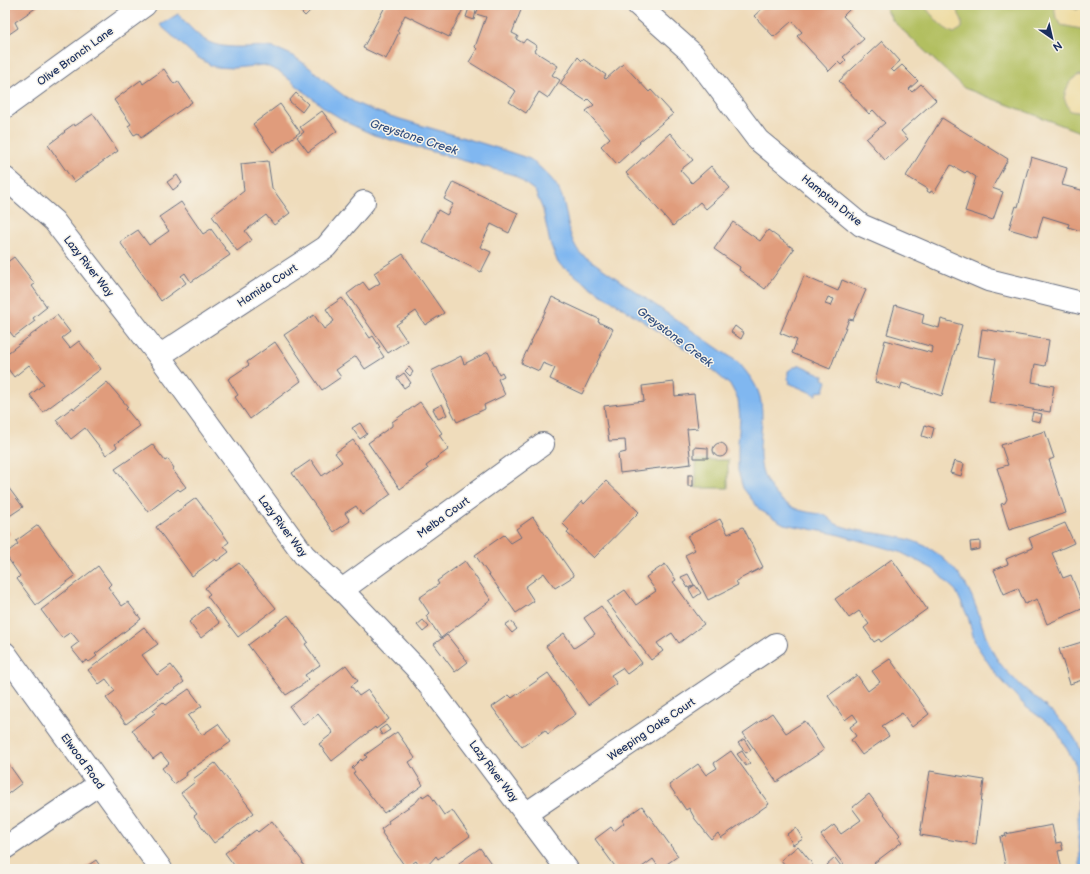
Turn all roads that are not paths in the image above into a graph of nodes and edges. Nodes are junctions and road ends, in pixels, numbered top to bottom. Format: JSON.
{"nodes":[{"id":1,"x":145,"y":5,"type":"edge"},
{"id":2,"x":638,"y":5,"type":"edge"},
{"id":3,"x":5,"y":107,"type":"edge"},
{"id":4,"x":5,"y":178,"type":"edge"},
{"id":5,"x":364,"y":202,"type":"dead end"},
{"id":6,"x":1085,"y":304,"type":"edge"},
{"id":7,"x":159,"y":356,"type":"junction"},
{"id":8,"x":544,"y":444,"type":"dead end"},
{"id":9,"x":342,"y":590,"type":"junction"},
{"id":10,"x":776,"y":644,"type":"dead end"},
{"id":11,"x":5,"y":653,"type":"edge"},
{"id":12,"x":99,"y":784,"type":"junction"},
{"id":13,"x":527,"y":813,"type":"junction"},
{"id":14,"x":5,"y":848,"type":"edge"},
{"id":15,"x":161,"y":869,"type":"edge"},
{"id":16,"x":567,"y":869,"type":"edge"}],
"edges":[{"from":1,"to":3,"type":"street","name":"Olive Branch Lane"},
{"from":2,"to":6,"type":"street","name":"Hampton Drive"},
{"from":4,"to":7,"type":"street","name":"Lazy River Way"},
{"from":5,"to":7,"type":"street","name":"Hamida Court"},
{"from":7,"to":9,"type":"street","name":"Lazy River Way"},
{"from":8,"to":9,"type":"street","name":"Melba Court"},
{"from":9,"to":13,"type":"street","name":"Lazy River Way"},
{"from":10,"to":13,"type":"street","name":"Weeping Oaks Court"},
{"from":11,"to":12,"type":"street","name":"Elwood Road"},
{"from":12,"to":14,"type":"street"},
{"from":12,"to":15,"type":"street","name":"Elwood Road"},
{"from":13,"to":16,"type":"street","name":"Lazy River Way"}]}
